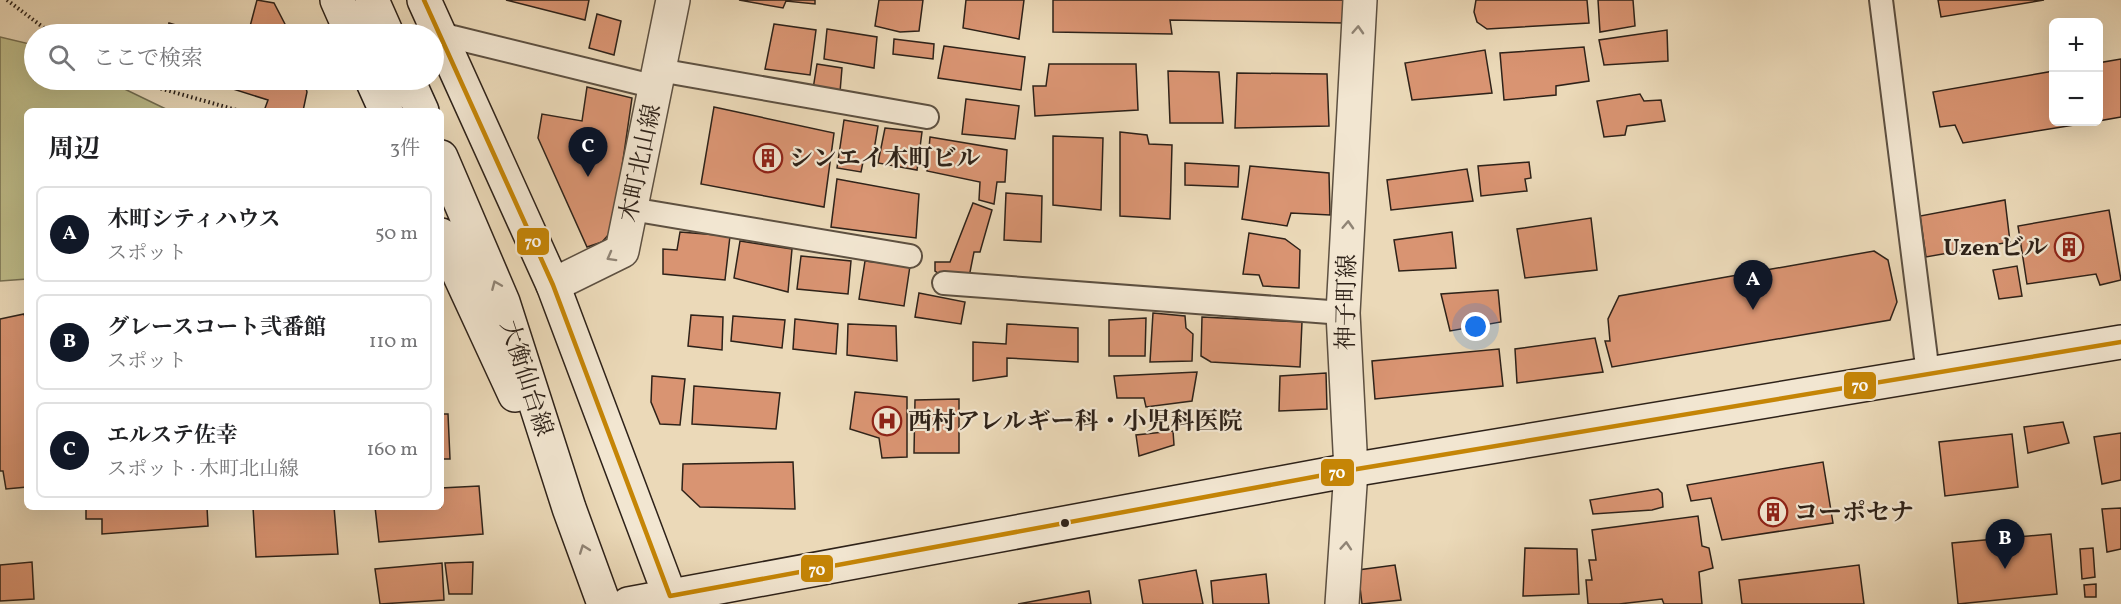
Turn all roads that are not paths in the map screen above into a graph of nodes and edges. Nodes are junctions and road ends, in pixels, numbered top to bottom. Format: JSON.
{"nodes":[{"id":1,"x":337,"y":0,"type":"edge"},
{"id":2,"x":372,"y":0,"type":"edge"},
{"id":3,"x":424,"y":0,"type":"edge"},
{"id":4,"x":673,"y":0,"type":"edge"},
{"id":5,"x":1360,"y":0,"type":"edge"},
{"id":6,"x":1881,"y":0,"type":"edge"},
{"id":7,"x":348,"y":24,"type":"edge"},
{"id":8,"x":383,"y":24,"type":"edge"},
{"id":9,"x":435,"y":24,"type":"edge"},
{"id":10,"x":444,"y":35,"type":"edge"},
{"id":11,"x":444,"y":43,"type":"edge"},
{"id":12,"x":658,"y":78,"type":"junction"},
{"id":13,"x":377,"y":90,"type":"edge"},
{"id":14,"x":413,"y":90,"type":"edge"},
{"id":15,"x":385,"y":108,"type":"edge"},
{"id":16,"x":421,"y":108,"type":"edge"},
{"id":17,"x":927,"y":117,"type":"dead end"},
{"id":18,"x":444,"y":163,"type":"edge"},
{"id":19,"x":631,"y":209,"type":"junction"},
{"id":20,"x":444,"y":241,"type":"edge"},
{"id":21,"x":910,"y":256,"type":"dead end"},
{"id":22,"x":944,"y":283,"type":"dead end"},
{"id":23,"x":553,"y":285,"type":"junction"},
{"id":24,"x":1343,"y":313,"type":"junction"},
{"id":25,"x":2121,"y":342,"type":"edge"},
{"id":26,"x":1928,"y":374,"type":"junction"},
{"id":27,"x":1351,"y":470,"type":"junction"},
{"id":28,"x":569,"y":508,"type":"junction"},
{"id":29,"x":672,"y":600,"type":"edge"},
{"id":30,"x":604,"y":604,"type":"edge"},
{"id":31,"x":628,"y":604,"type":"edge"},
{"id":32,"x":1342,"y":604,"type":"edge"}],
"edges":[{"from":1,"to":7,"type":"street"},
{"from":2,"to":8,"type":"street"},
{"from":3,"to":9,"type":"street"},
{"from":4,"to":12,"type":"street","name":"木町北山線"},
{"from":24,"to":5,"type":"street","name":"神子町線","one_way":true},
{"from":6,"to":26,"type":"lane"},
{"from":10,"to":12,"type":"lane"},
{"from":11,"to":23,"type":"street"},
{"from":12,"to":17,"type":"lane"},
{"from":12,"to":19,"type":"street","name":"木町北山線"},
{"from":13,"to":15,"type":"street"},
{"from":14,"to":16,"type":"street"},
{"from":28,"to":18,"type":"street","name":"大衡仙台線","one_way":true},
{"from":19,"to":21,"type":"lane"},
{"from":19,"to":23,"type":"street","name":"木町北山線","one_way":true},
{"from":20,"to":28,"type":"street"},
{"from":22,"to":24,"type":"lane"},
{"from":23,"to":29,"type":"street"},
{"from":24,"to":27,"type":"street","name":"神子町線"},
{"from":25,"to":26,"type":"street"},
{"from":26,"to":27,"type":"street"},
{"from":27,"to":29,"type":"street"},
{"from":32,"to":27,"type":"street","name":"神子町線","one_way":true},
{"from":30,"to":28,"type":"street","name":"大衡仙台線","one_way":true},
{"from":29,"to":31,"type":"street"}]}
